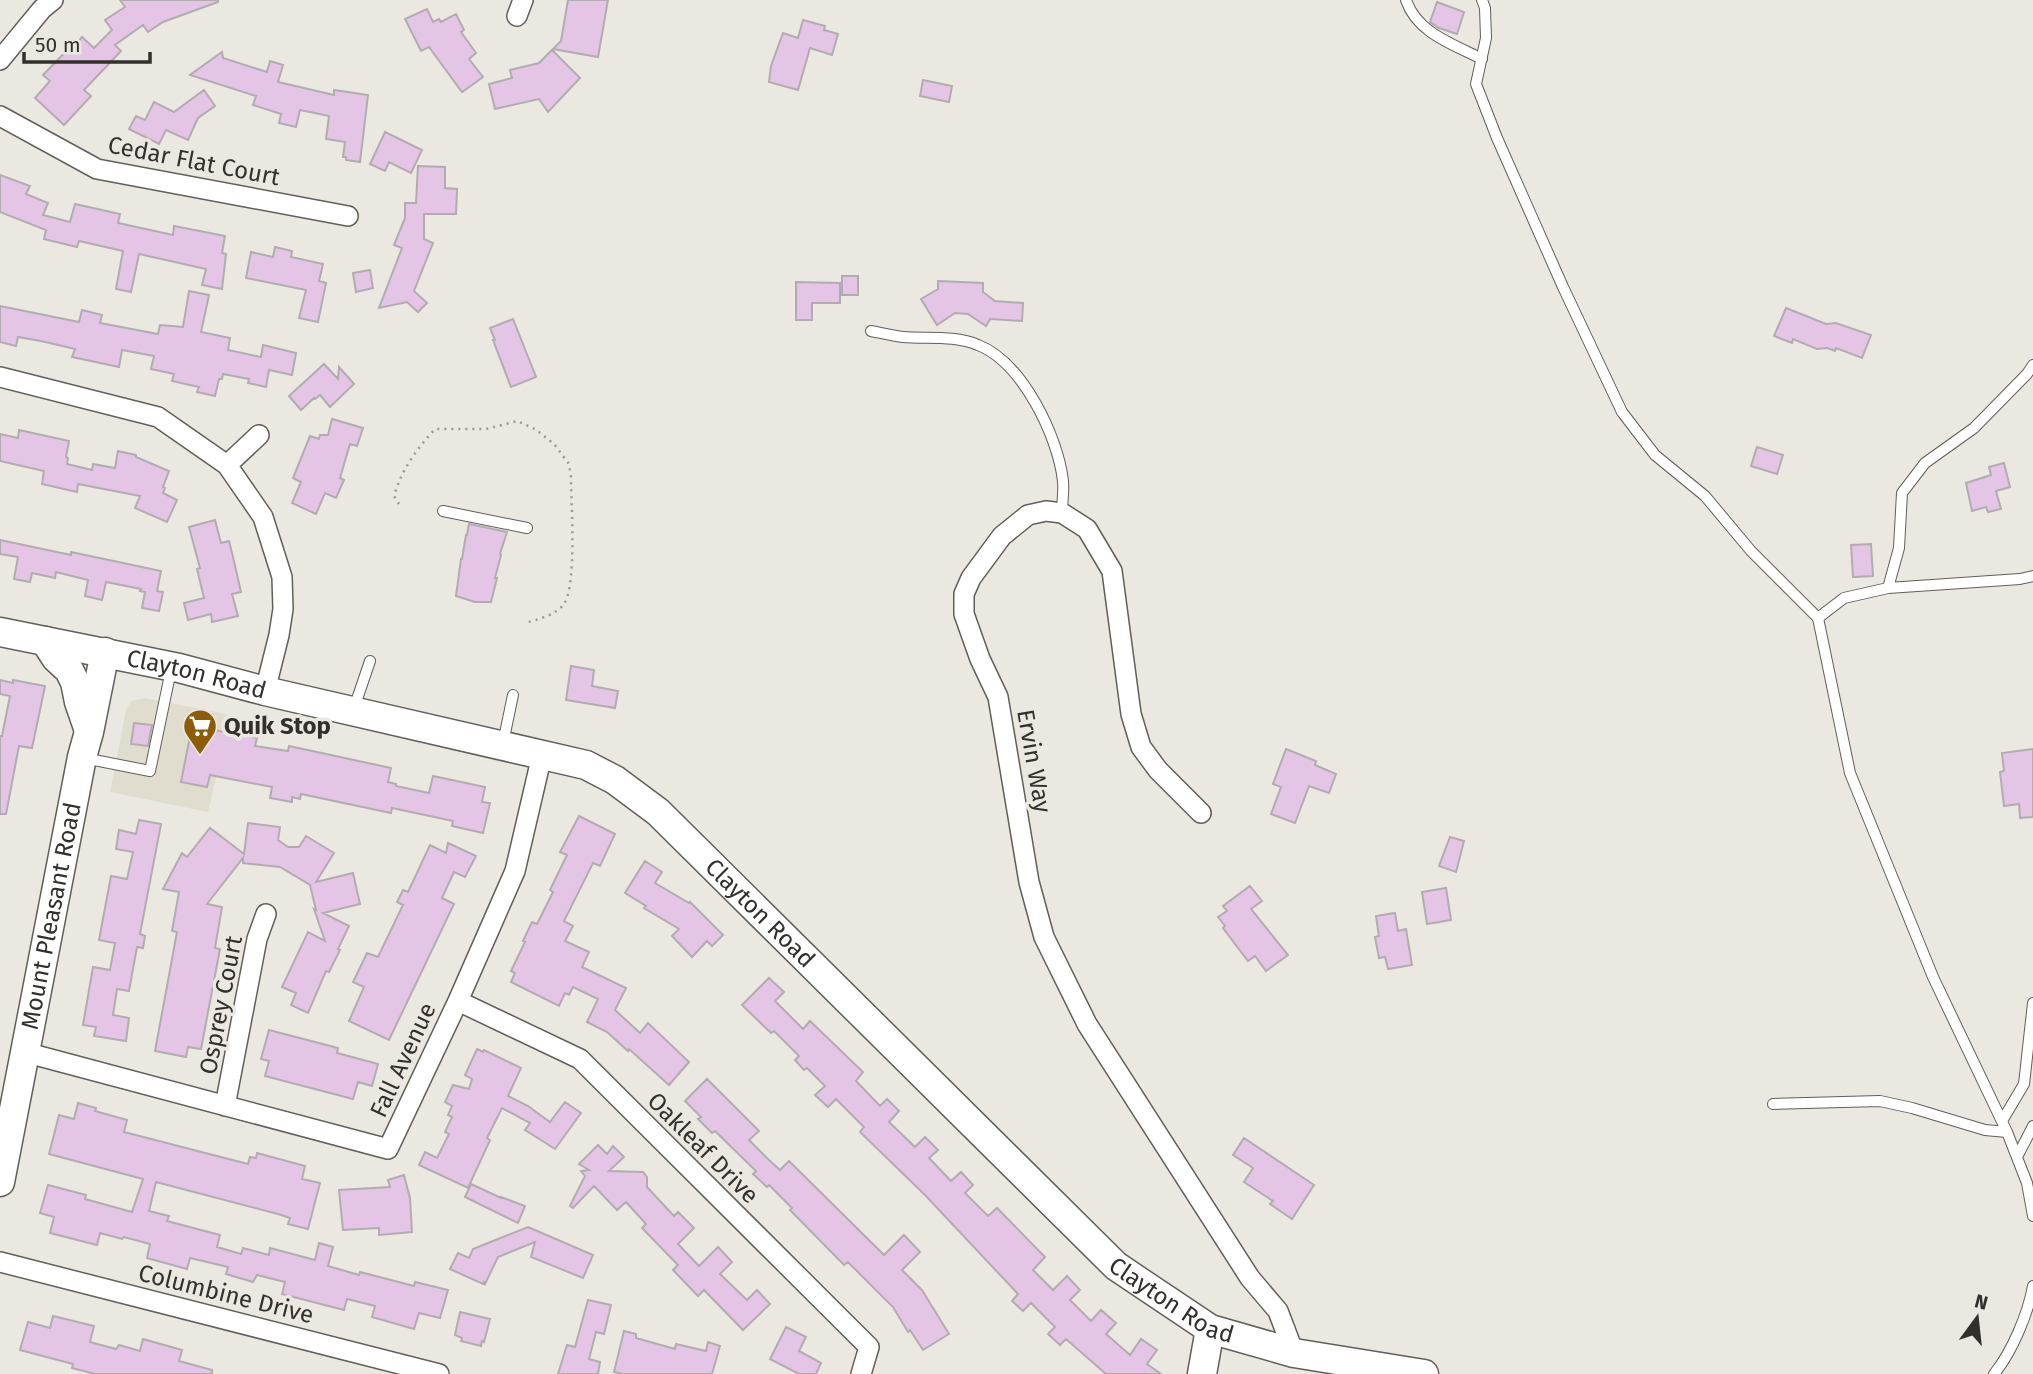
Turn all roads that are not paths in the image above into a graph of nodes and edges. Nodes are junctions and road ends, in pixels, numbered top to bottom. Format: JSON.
{"nodes":[{"id":1,"x":53,"y":0,"type":"edge"},
{"id":2,"x":1406,"y":0,"type":"edge"},
{"id":3,"x":1482,"y":0,"type":"edge"},
{"id":4,"x":1482,"y":59,"type":"junction"},
{"id":5,"x":0,"y":60,"type":"edge"},
{"id":6,"x":0,"y":116,"type":"edge"},
{"id":7,"x":348,"y":216,"type":"dead end"},
{"id":8,"x":871,"y":331,"type":"dead end"},
{"id":9,"x":2033,"y":365,"type":"edge"},
{"id":10,"x":0,"y":377,"type":"edge"},
{"id":11,"x":259,"y":435,"type":"dead end"},
{"id":12,"x":227,"y":465,"type":"junction"},
{"id":13,"x":443,"y":511,"type":"dead end"},
{"id":14,"x":1062,"y":513,"type":"junction"},
{"id":15,"x":527,"y":528,"type":"dead end"},
{"id":16,"x":2033,"y":576,"type":"edge"},
{"id":17,"x":1888,"y":588,"type":"junction"},
{"id":18,"x":1818,"y":618,"type":"junction"},
{"id":19,"x":0,"y":632,"type":"edge"},
{"id":20,"x":45,"y":641,"type":"junction"},
{"id":21,"x":105,"y":652,"type":"junction"},
{"id":22,"x":370,"y":661,"type":"dead end"},
{"id":23,"x":172,"y":666,"type":"junction"},
{"id":24,"x":265,"y":691,"type":"junction"},
{"id":25,"x":513,"y":695,"type":"dead end"},
{"id":26,"x":353,"y":712,"type":"junction"},
{"id":27,"x":86,"y":745,"type":"junction"},
{"id":28,"x":502,"y":746,"type":"junction"},
{"id":29,"x":542,"y":755,"type":"junction"},
{"id":30,"x":1201,"y":813,"type":"dead end"},
{"id":31,"x":266,"y":914,"type":"dead end"},
{"id":32,"x":457,"y":1001,"type":"junction"},
{"id":33,"x":2033,"y":1003,"type":"edge"},
{"id":34,"x":24,"y":1052,"type":"junction"},
{"id":35,"x":1773,"y":1104,"type":"dead end"},
{"id":36,"x":225,"y":1106,"type":"junction"},
{"id":37,"x":2002,"y":1121,"type":"junction"},
{"id":38,"x":2033,"y":1126,"type":"edge"},
{"id":39,"x":2007,"y":1132,"type":"junction"},
{"id":40,"x":2017,"y":1157,"type":"junction"},
{"id":41,"x":0,"y":1182,"type":"edge"},
{"id":42,"x":2033,"y":1216,"type":"edge"},
{"id":43,"x":0,"y":1262,"type":"edge"},
{"id":44,"x":2033,"y":1286,"type":"edge"},
{"id":45,"x":1210,"y":1329,"type":"junction"},
{"id":46,"x":1294,"y":1353,"type":"junction"},
{"id":47,"x":439,"y":1374,"type":"edge"},
{"id":48,"x":861,"y":1374,"type":"edge"},
{"id":49,"x":1202,"y":1374,"type":"edge"},
{"id":50,"x":1424,"y":1374,"type":"edge"},
{"id":51,"x":1994,"y":1374,"type":"edge"}],
"edges":[{"from":1,"to":5,"type":"street"},
{"from":2,"to":4,"type":"lane"},
{"from":3,"to":4,"type":"lane"},
{"from":4,"to":18,"type":"lane"},
{"from":6,"to":7,"type":"street","name":"Cedar Flat Court"},
{"from":8,"to":14,"type":"lane"},
{"from":9,"to":17,"type":"lane"},
{"from":10,"to":12,"type":"street"},
{"from":11,"to":12,"type":"street"},
{"from":12,"to":24,"type":"street"},
{"from":13,"to":15,"type":"lane"},
{"from":14,"to":30,"type":"street"},
{"from":14,"to":46,"type":"street","name":"Ervin Way"},
{"from":16,"to":17,"type":"lane"},
{"from":17,"to":18,"type":"lane"},
{"from":18,"to":37,"type":"lane"},
{"from":19,"to":20,"type":"street","name":"Clayton Road"},
{"from":20,"to":21,"type":"street","name":"Clayton Road"},
{"from":20,"to":27,"type":"street"},
{"from":21,"to":23,"type":"street","name":"Clayton Road"},
{"from":21,"to":27,"type":"street","name":"Mount Pleasant Road"},
{"from":22,"to":26,"type":"lane"},
{"from":23,"to":24,"type":"street","name":"Clayton Road"},
{"from":23,"to":27,"type":"lane"},
{"from":24,"to":26,"type":"street","name":"Clayton Road"},
{"from":25,"to":28,"type":"lane"},
{"from":26,"to":28,"type":"street","name":"Clayton Road"},
{"from":27,"to":34,"type":"street","name":"Mount Pleasant Road"},
{"from":28,"to":29,"type":"street","name":"Clayton Road"},
{"from":29,"to":32,"type":"street","name":"Fall Avenue"},
{"from":29,"to":45,"type":"street","name":"Clayton Road"},
{"from":31,"to":36,"type":"street","name":"Osprey Court"},
{"from":32,"to":36,"type":"street","name":"Fall Avenue"},
{"from":32,"to":48,"type":"street","name":"Oakleaf Drive"},
{"from":33,"to":37,"type":"lane"},
{"from":34,"to":36,"type":"street","name":"Fall Avenue"},
{"from":34,"to":41,"type":"street","name":"Mount Pleasant Road"},
{"from":35,"to":39,"type":"lane"},
{"from":37,"to":39,"type":"lane"},
{"from":38,"to":40,"type":"lane"},
{"from":39,"to":40,"type":"lane"},
{"from":40,"to":42,"type":"lane"},
{"from":43,"to":47,"type":"street","name":"Columbine Drive"},
{"from":44,"to":51,"type":"lane"},
{"from":45,"to":46,"type":"street","name":"Clayton Road"},
{"from":45,"to":49,"type":"street"},
{"from":46,"to":50,"type":"street","name":"Clayton Road"}]}
